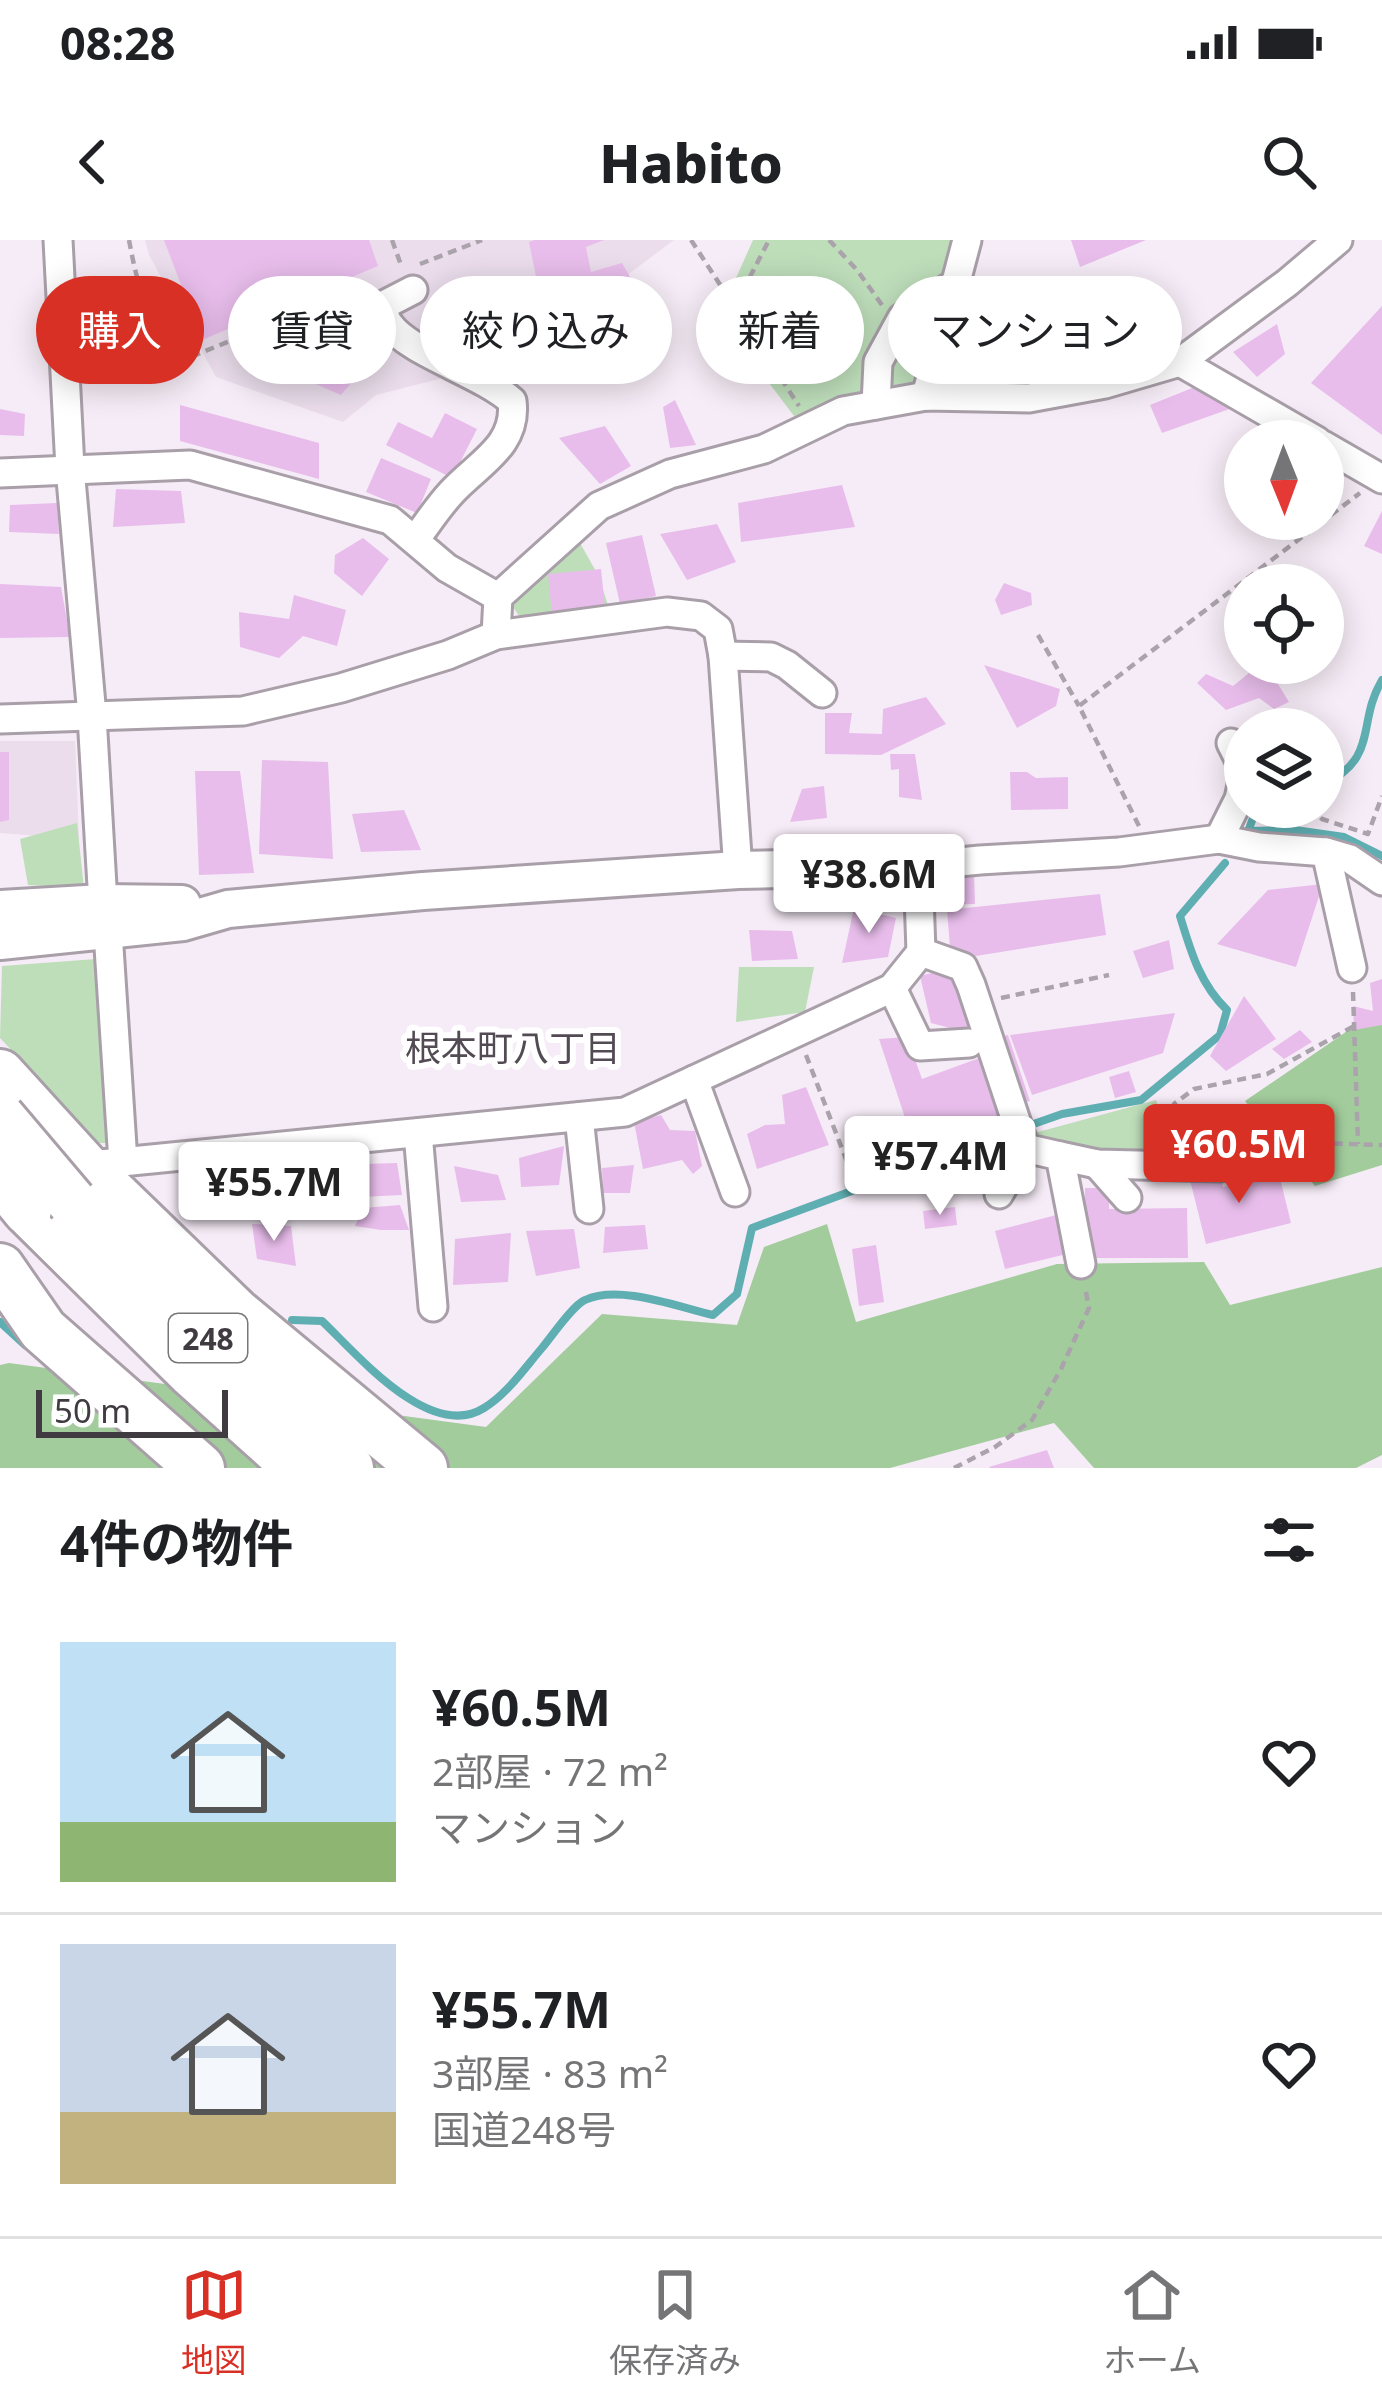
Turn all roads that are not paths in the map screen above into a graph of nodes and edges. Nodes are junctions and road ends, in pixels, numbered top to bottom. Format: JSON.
{"nodes":[{"id":1,"x":58,"y":240,"type":"edge"},
{"id":2,"x":967,"y":240,"type":"edge"},
{"id":3,"x":1338,"y":240,"type":"edge"},
{"id":4,"x":958,"y":276,"type":"edge"},
{"id":5,"x":412,"y":290,"type":"dead end"},
{"id":6,"x":888,"y":344,"type":"edge"},
{"id":7,"x":1182,"y":361,"type":"edge"},
{"id":8,"x":1182,"y":363,"type":"edge"},
{"id":9,"x":929,"y":384,"type":"edge"},
{"id":10,"x":1106,"y":384,"type":"edge"},
{"id":11,"x":926,"y":396,"type":"junction"},
{"id":12,"x":876,"y":405,"type":"junction"},
{"id":13,"x":1280,"y":420,"type":"edge"},
{"id":14,"x":1344,"y":457,"type":"edge"},
{"id":15,"x":70,"y":468,"type":"junction"},
{"id":16,"x":0,"y":473,"type":"edge"},
{"id":17,"x":1381,"y":479,"type":"edge"},
{"id":18,"x":415,"y":539,"type":"junction"},
{"id":19,"x":498,"y":597,"type":"junction"},
{"id":20,"x":496,"y":635,"type":"junction"},
{"id":21,"x":723,"y":656,"type":"junction"},
{"id":22,"x":822,"y":693,"type":"dead end"},
{"id":23,"x":92,"y":716,"type":"junction"},
{"id":24,"x":0,"y":719,"type":"edge"},
{"id":25,"x":1224,"y":828,"type":"edge"},
{"id":26,"x":1219,"y":838,"type":"junction"},
{"id":27,"x":1326,"y":852,"type":"junction"},
{"id":28,"x":918,"y":866,"type":"junction"},
{"id":29,"x":737,"y":869,"type":"junction"},
{"id":30,"x":1382,"y":881,"type":"edge"},
{"id":31,"x":0,"y":909,"type":"edge"},
{"id":32,"x":106,"y":917,"type":"junction"},
{"id":33,"x":0,"y":941,"type":"edge"},
{"id":34,"x":921,"y":952,"type":"junction"},
{"id":35,"x":1352,"y":968,"type":"road end"},
{"id":36,"x":892,"y":988,"type":"junction"},
{"id":37,"x":969,"y":1043,"type":"dead end"},
{"id":38,"x":0,"y":1074,"type":"edge"},
{"id":39,"x":694,"y":1080,"type":"junction"},
{"id":40,"x":0,"y":1117,"type":"edge"},
{"id":41,"x":579,"y":1117,"type":"junction"},
{"id":42,"x":418,"y":1132,"type":"junction"},
{"id":43,"x":1025,"y":1148,"type":"junction"},
{"id":44,"x":1060,"y":1156,"type":"junction"},
{"id":45,"x":1097,"y":1164,"type":"junction"},
{"id":46,"x":1220,"y":1167,"type":"road end"},
{"id":47,"x":51,"y":1183,"type":"edge"},
{"id":48,"x":735,"y":1192,"type":"dead end"},
{"id":49,"x":999,"y":1194,"type":"dead end"},
{"id":50,"x":1127,"y":1198,"type":"dead end"},
{"id":51,"x":589,"y":1210,"type":"dead end"},
{"id":52,"x":1081,"y":1264,"type":"road end"},
{"id":53,"x":0,"y":1268,"type":"edge"},
{"id":54,"x":433,"y":1307,"type":"dead end"},
{"id":55,"x":200,"y":1468,"type":"edge"},
{"id":56,"x":298,"y":1468,"type":"edge"},
{"id":57,"x":350,"y":1468,"type":"edge"},
{"id":58,"x":422,"y":1468,"type":"edge"}],
"edges":[{"from":1,"to":15,"type":"street"},
{"from":2,"to":4,"type":"street"},
{"from":3,"to":7,"type":"street"},
{"from":5,"to":18,"type":"street"},
{"from":6,"to":12,"type":"street"},
{"from":8,"to":13,"type":"street"},
{"from":9,"to":11,"type":"street"},
{"from":10,"to":11,"type":"street"},
{"from":11,"to":12,"type":"street"},
{"from":12,"to":19,"type":"street"},
{"from":14,"to":17,"type":"street"},
{"from":15,"to":16,"type":"street"},
{"from":15,"to":18,"type":"street"},
{"from":15,"to":23,"type":"street"},
{"from":18,"to":19,"type":"street"},
{"from":19,"to":20,"type":"street"},
{"from":20,"to":21,"type":"street"},
{"from":20,"to":23,"type":"street"},
{"from":21,"to":22,"type":"street"},
{"from":21,"to":29,"type":"street"},
{"from":23,"to":24,"type":"street"},
{"from":23,"to":32,"type":"street"},
{"from":25,"to":26,"type":"street"},
{"from":26,"to":27,"type":"street"},
{"from":26,"to":28,"type":"street"},
{"from":27,"to":30,"type":"street"},
{"from":27,"to":35,"type":"street"},
{"from":28,"to":29,"type":"street"},
{"from":28,"to":34,"type":"street"},
{"from":29,"to":32,"type":"street"},
{"from":31,"to":32,"type":"street"},
{"from":32,"to":33,"type":"street"},
{"from":32,"to":47,"type":"street"},
{"from":34,"to":36,"type":"street"},
{"from":34,"to":43,"type":"street"},
{"from":36,"to":37,"type":"street"},
{"from":36,"to":39,"type":"street"},
{"from":38,"to":47,"type":"highway"},
{"from":39,"to":41,"type":"street"},
{"from":39,"to":48,"type":"street"},
{"from":40,"to":47,"type":"highway","number":"248","bridge":true},
{"from":41,"to":42,"type":"street"},
{"from":41,"to":51,"type":"street"},
{"from":42,"to":47,"type":"street"},
{"from":42,"to":54,"type":"street"},
{"from":43,"to":44,"type":"street"},
{"from":43,"to":49,"type":"street"},
{"from":44,"to":45,"type":"street"},
{"from":44,"to":52,"type":"street"},
{"from":45,"to":46,"type":"street"},
{"from":45,"to":50,"type":"street"},
{"from":47,"to":56,"type":"highway","number":"248"},
{"from":47,"to":57,"type":"highway","number":"248"},
{"from":47,"to":58,"type":"highway"},
{"from":53,"to":55,"type":"highway"}]}
